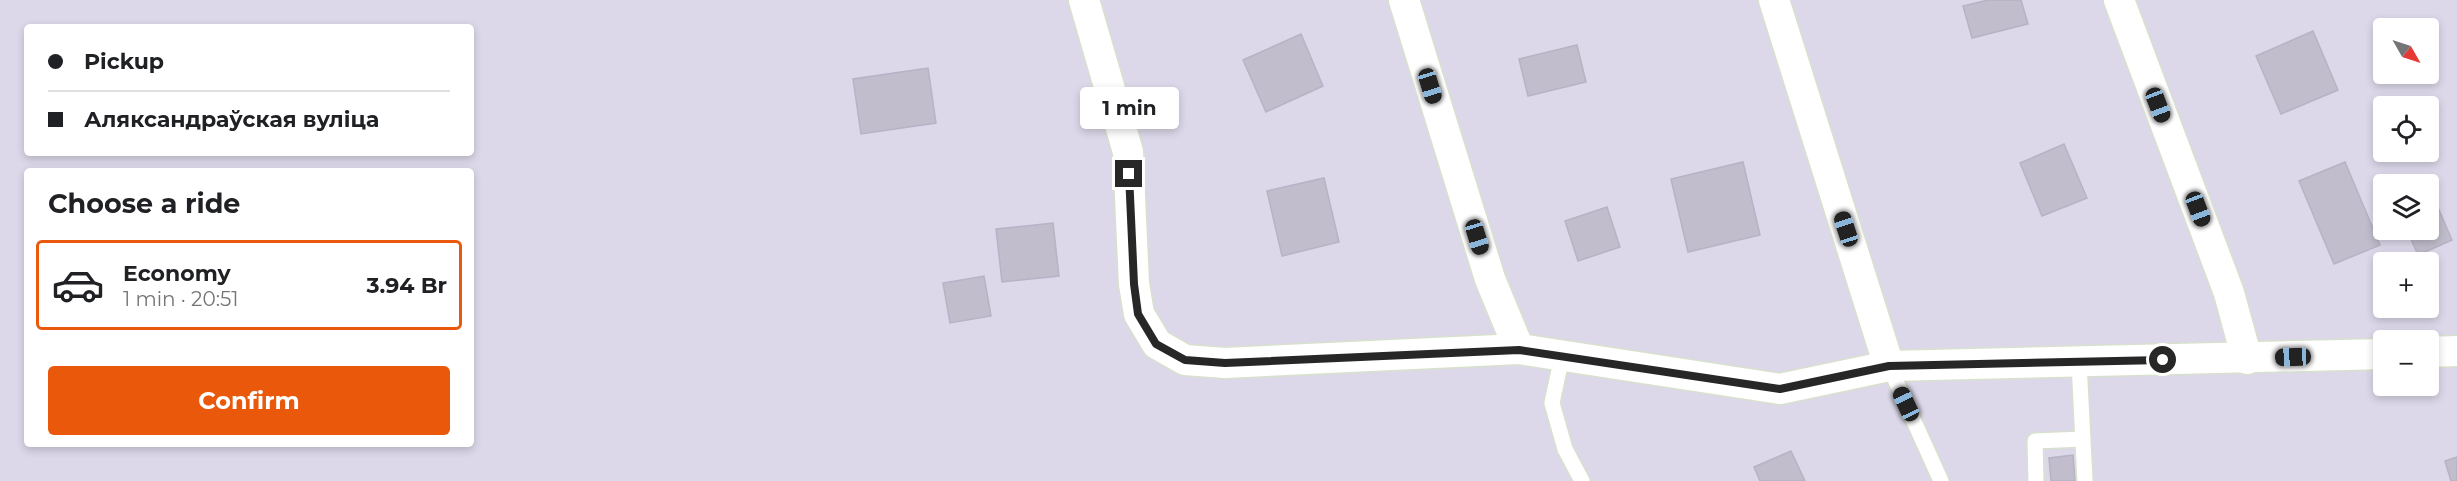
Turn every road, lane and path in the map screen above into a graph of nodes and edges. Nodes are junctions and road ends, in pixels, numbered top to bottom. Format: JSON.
{"nodes":[{"id":1,"x":1084,"y":0,"type":"edge"},
{"id":2,"x":1404,"y":0,"type":"edge"},
{"id":3,"x":1774,"y":0,"type":"edge"},
{"id":4,"x":2119,"y":0,"type":"edge"},
{"id":5,"x":1519,"y":350,"type":"junction"},
{"id":6,"x":2457,"y":351,"type":"edge"},
{"id":7,"x":2439,"y":352,"type":"edge"},
{"id":8,"x":2373,"y":354,"type":"edge"},
{"id":9,"x":1562,"y":356,"type":"junction"},
{"id":10,"x":2247,"y":359,"type":"junction"},
{"id":11,"x":2079,"y":362,"type":"junction"},
{"id":12,"x":1889,"y":366,"type":"junction"},
{"id":13,"x":2083,"y":439,"type":"junction"},
{"id":14,"x":1582,"y":481,"type":"edge"},
{"id":15,"x":1941,"y":481,"type":"edge"},
{"id":16,"x":2036,"y":481,"type":"edge"},
{"id":17,"x":2085,"y":481,"type":"edge"}],
"edges":[{"from":1,"to":5,"type":"street"},
{"from":2,"to":5,"type":"street"},
{"from":3,"to":12,"type":"street"},
{"from":4,"to":10,"type":"street"},
{"from":5,"to":9,"type":"street"},
{"from":6,"to":7,"type":"street"},
{"from":8,"to":10,"type":"street"},
{"from":9,"to":12,"type":"street"},
{"from":9,"to":14,"type":"lane"},
{"from":10,"to":11,"type":"street"},
{"from":11,"to":12,"type":"street"},
{"from":11,"to":13,"type":"lane"},
{"from":12,"to":15,"type":"lane"},
{"from":13,"to":16,"type":"lane"},
{"from":13,"to":17,"type":"lane"}]}
